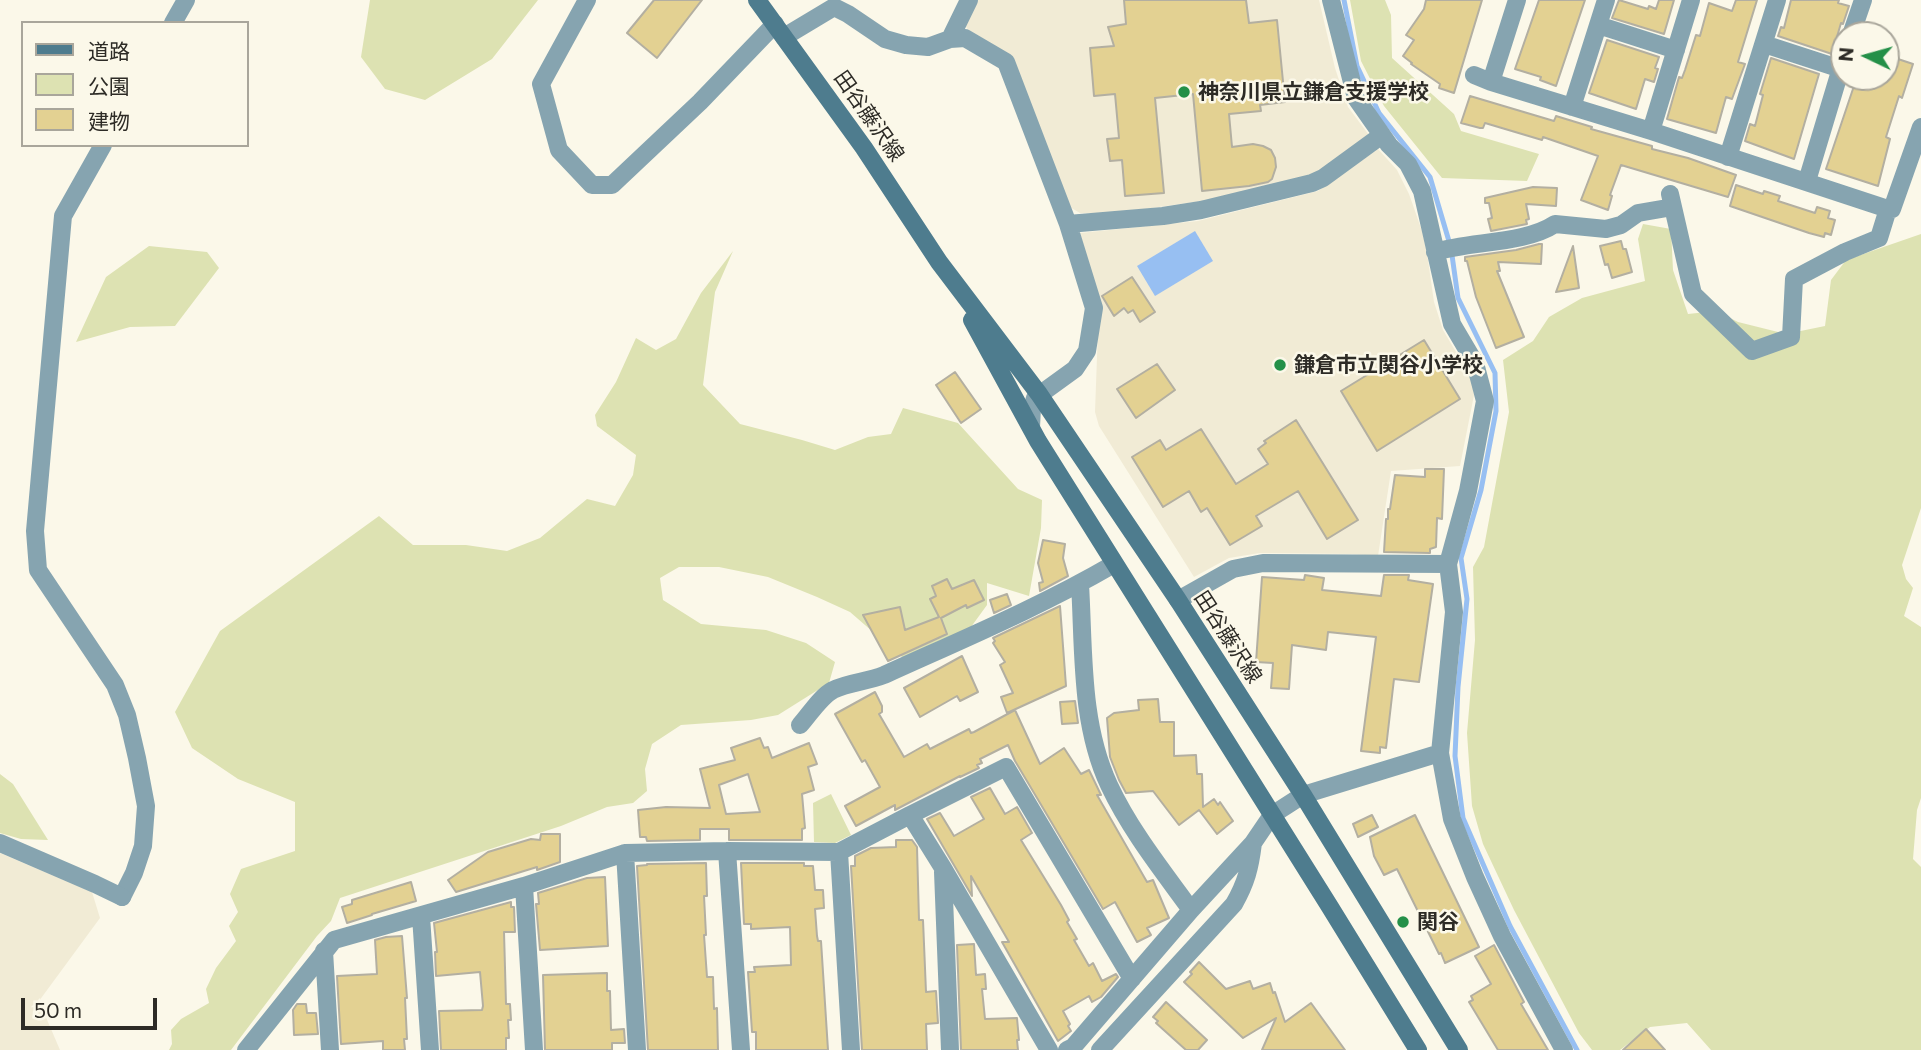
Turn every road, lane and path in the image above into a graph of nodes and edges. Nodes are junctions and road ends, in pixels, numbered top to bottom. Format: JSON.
{"nodes":[{"id":1,"x":186,"y":0,"type":"edge"},
{"id":2,"x":587,"y":0,"type":"edge"},
{"id":3,"x":757,"y":0,"type":"edge"},
{"id":4,"x":969,"y":0,"type":"edge"},
{"id":5,"x":1331,"y":0,"type":"edge"},
{"id":6,"x":1517,"y":0,"type":"edge"},
{"id":7,"x":1606,"y":0,"type":"edge"},
{"id":8,"x":1691,"y":0,"type":"edge"},
{"id":9,"x":1777,"y":0,"type":"edge"},
{"id":10,"x":1863,"y":0,"type":"edge"},
{"id":11,"x":174,"y":21,"type":"edge"},
{"id":12,"x":1856,"y":21,"type":"edge"},
{"id":13,"x":1598,"y":25,"type":"junction"},
{"id":14,"x":779,"y":31,"type":"junction"},
{"id":15,"x":950,"y":38,"type":"junction"},
{"id":16,"x":1764,"y":44,"type":"junction"},
{"id":17,"x":1676,"y":50,"type":"junction"},
{"id":18,"x":1830,"y":60,"type":"edge"},
{"id":19,"x":1834,"y":91,"type":"edge"},
{"id":20,"x":1572,"y":107,"type":"junction"},
{"id":21,"x":1921,"y":127,"type":"edge"},
{"id":22,"x":1651,"y":131,"type":"junction"},
{"id":23,"x":1382,"y":135,"type":"junction"},
{"id":24,"x":102,"y":147,"type":"edge"},
{"id":25,"x":1728,"y":157,"type":"junction"},
{"id":26,"x":1807,"y":181,"type":"junction"},
{"id":27,"x":1888,"y":209,"type":"junction"},
{"id":28,"x":1068,"y":224,"type":"junction"},
{"id":29,"x":1438,"y":251,"type":"junction"},
{"id":30,"x":939,"y":262,"type":"junction"},
{"id":31,"x":1039,"y":394,"type":"junction"},
{"id":32,"x":1031,"y":427,"type":"junction"},
{"id":33,"x":1114,"y":564,"type":"junction"},
{"id":34,"x":1448,"y":565,"type":"junction"},
{"id":35,"x":1080,"y":584,"type":"junction"},
{"id":36,"x":1178,"y":600,"type":"junction"},
{"id":37,"x":800,"y":725,"type":"dead end"},
{"id":38,"x":1440,"y":753,"type":"junction"},
{"id":39,"x":1303,"y":795,"type":"junction"},
{"id":40,"x":910,"y":815,"type":"junction"},
{"id":41,"x":1272,"y":815,"type":"junction"},
{"id":42,"x":1253,"y":843,"type":"junction"},
{"id":43,"x":0,"y":844,"type":"edge"},
{"id":44,"x":727,"y":851,"type":"junction"},
{"id":45,"x":839,"y":852,"type":"junction"},
{"id":46,"x":625,"y":853,"type":"junction"},
{"id":47,"x":943,"y":868,"type":"junction"},
{"id":48,"x":524,"y":886,"type":"junction"},
{"id":49,"x":1191,"y":910,"type":"junction"},
{"id":50,"x":421,"y":916,"type":"junction"},
{"id":51,"x":324,"y":951,"type":"junction"},
{"id":52,"x":1132,"y":979,"type":"junction"},
{"id":53,"x":246,"y":1050,"type":"edge"},
{"id":54,"x":330,"y":1050,"type":"edge"},
{"id":55,"x":430,"y":1050,"type":"edge"},
{"id":56,"x":534,"y":1050,"type":"edge"},
{"id":57,"x":637,"y":1050,"type":"edge"},
{"id":58,"x":741,"y":1050,"type":"edge"},
{"id":59,"x":851,"y":1050,"type":"edge"},
{"id":60,"x":950,"y":1050,"type":"edge"},
{"id":61,"x":1049,"y":1050,"type":"edge"},
{"id":62,"x":1067,"y":1050,"type":"edge"},
{"id":63,"x":1100,"y":1050,"type":"edge"},
{"id":64,"x":1418,"y":1050,"type":"edge"},
{"id":65,"x":1459,"y":1050,"type":"edge"},
{"id":66,"x":1564,"y":1050,"type":"edge"}],
"edges":[{"from":1,"to":11,"type":"street"},
{"from":2,"to":14,"type":"street"},
{"from":3,"to":14,"type":"main road","name":"田谷藤沢線"},
{"from":4,"to":15,"type":"street"},
{"from":5,"to":23,"type":"street"},
{"from":6,"to":20,"type":"street"},
{"from":7,"to":13,"type":"street"},
{"from":8,"to":17,"type":"street"},
{"from":9,"to":16,"type":"street"},
{"from":10,"to":12,"type":"street"},
{"from":13,"to":17,"type":"street"},
{"from":13,"to":20,"type":"street"},
{"from":14,"to":15,"type":"street"},
{"from":14,"to":30,"type":"main road","name":"田谷藤沢線"},
{"from":15,"to":28,"type":"street"},
{"from":16,"to":18,"type":"street"},
{"from":16,"to":25,"type":"street"},
{"from":17,"to":22,"type":"street"},
{"from":19,"to":26,"type":"street"},
{"from":20,"to":22,"type":"street"},
{"from":21,"to":27,"type":"street"},
{"from":22,"to":25,"type":"street"},
{"from":23,"to":28,"type":"street"},
{"from":23,"to":29,"type":"street"},
{"from":24,"to":43,"type":"street"},
{"from":25,"to":26,"type":"street"},
{"from":26,"to":27,"type":"street"},
{"from":27,"to":29,"type":"street"},
{"from":28,"to":31,"type":"street"},
{"from":29,"to":34,"type":"street"},
{"from":30,"to":31,"type":"main road","name":"田谷藤沢線"},
{"from":30,"to":32,"type":"main road","name":"田谷藤沢線"},
{"from":31,"to":32,"type":"street"},
{"from":31,"to":36,"type":"main road","name":"田谷藤沢線"},
{"from":32,"to":33,"type":"main road","name":"田谷藤沢線"},
{"from":33,"to":35,"type":"street"},
{"from":33,"to":41,"type":"main road","name":"田谷藤沢線"},
{"from":34,"to":36,"type":"street"},
{"from":34,"to":38,"type":"street"},
{"from":35,"to":37,"type":"street"},
{"from":35,"to":49,"type":"street"},
{"from":36,"to":39,"type":"main road","name":"田谷藤沢線"},
{"from":38,"to":39,"type":"street"},
{"from":38,"to":66,"type":"street"},
{"from":39,"to":41,"type":"street"},
{"from":39,"to":65,"type":"main road","name":"田谷藤沢線"},
{"from":40,"to":45,"type":"street"},
{"from":40,"to":47,"type":"street"},
{"from":40,"to":52,"type":"street"},
{"from":41,"to":42,"type":"street"},
{"from":41,"to":64,"type":"main road","name":"田谷藤沢線"},
{"from":42,"to":49,"type":"street"},
{"from":42,"to":63,"type":"street"},
{"from":44,"to":45,"type":"street"},
{"from":44,"to":46,"type":"street"},
{"from":44,"to":58,"type":"street"},
{"from":45,"to":59,"type":"street"},
{"from":46,"to":48,"type":"street"},
{"from":46,"to":57,"type":"street"},
{"from":47,"to":60,"type":"street"},
{"from":47,"to":61,"type":"street"},
{"from":48,"to":50,"type":"street"},
{"from":48,"to":56,"type":"street"},
{"from":49,"to":52,"type":"street"},
{"from":50,"to":51,"type":"street"},
{"from":50,"to":55,"type":"street"},
{"from":51,"to":53,"type":"street"},
{"from":51,"to":54,"type":"street"},
{"from":52,"to":62,"type":"street"}]}
